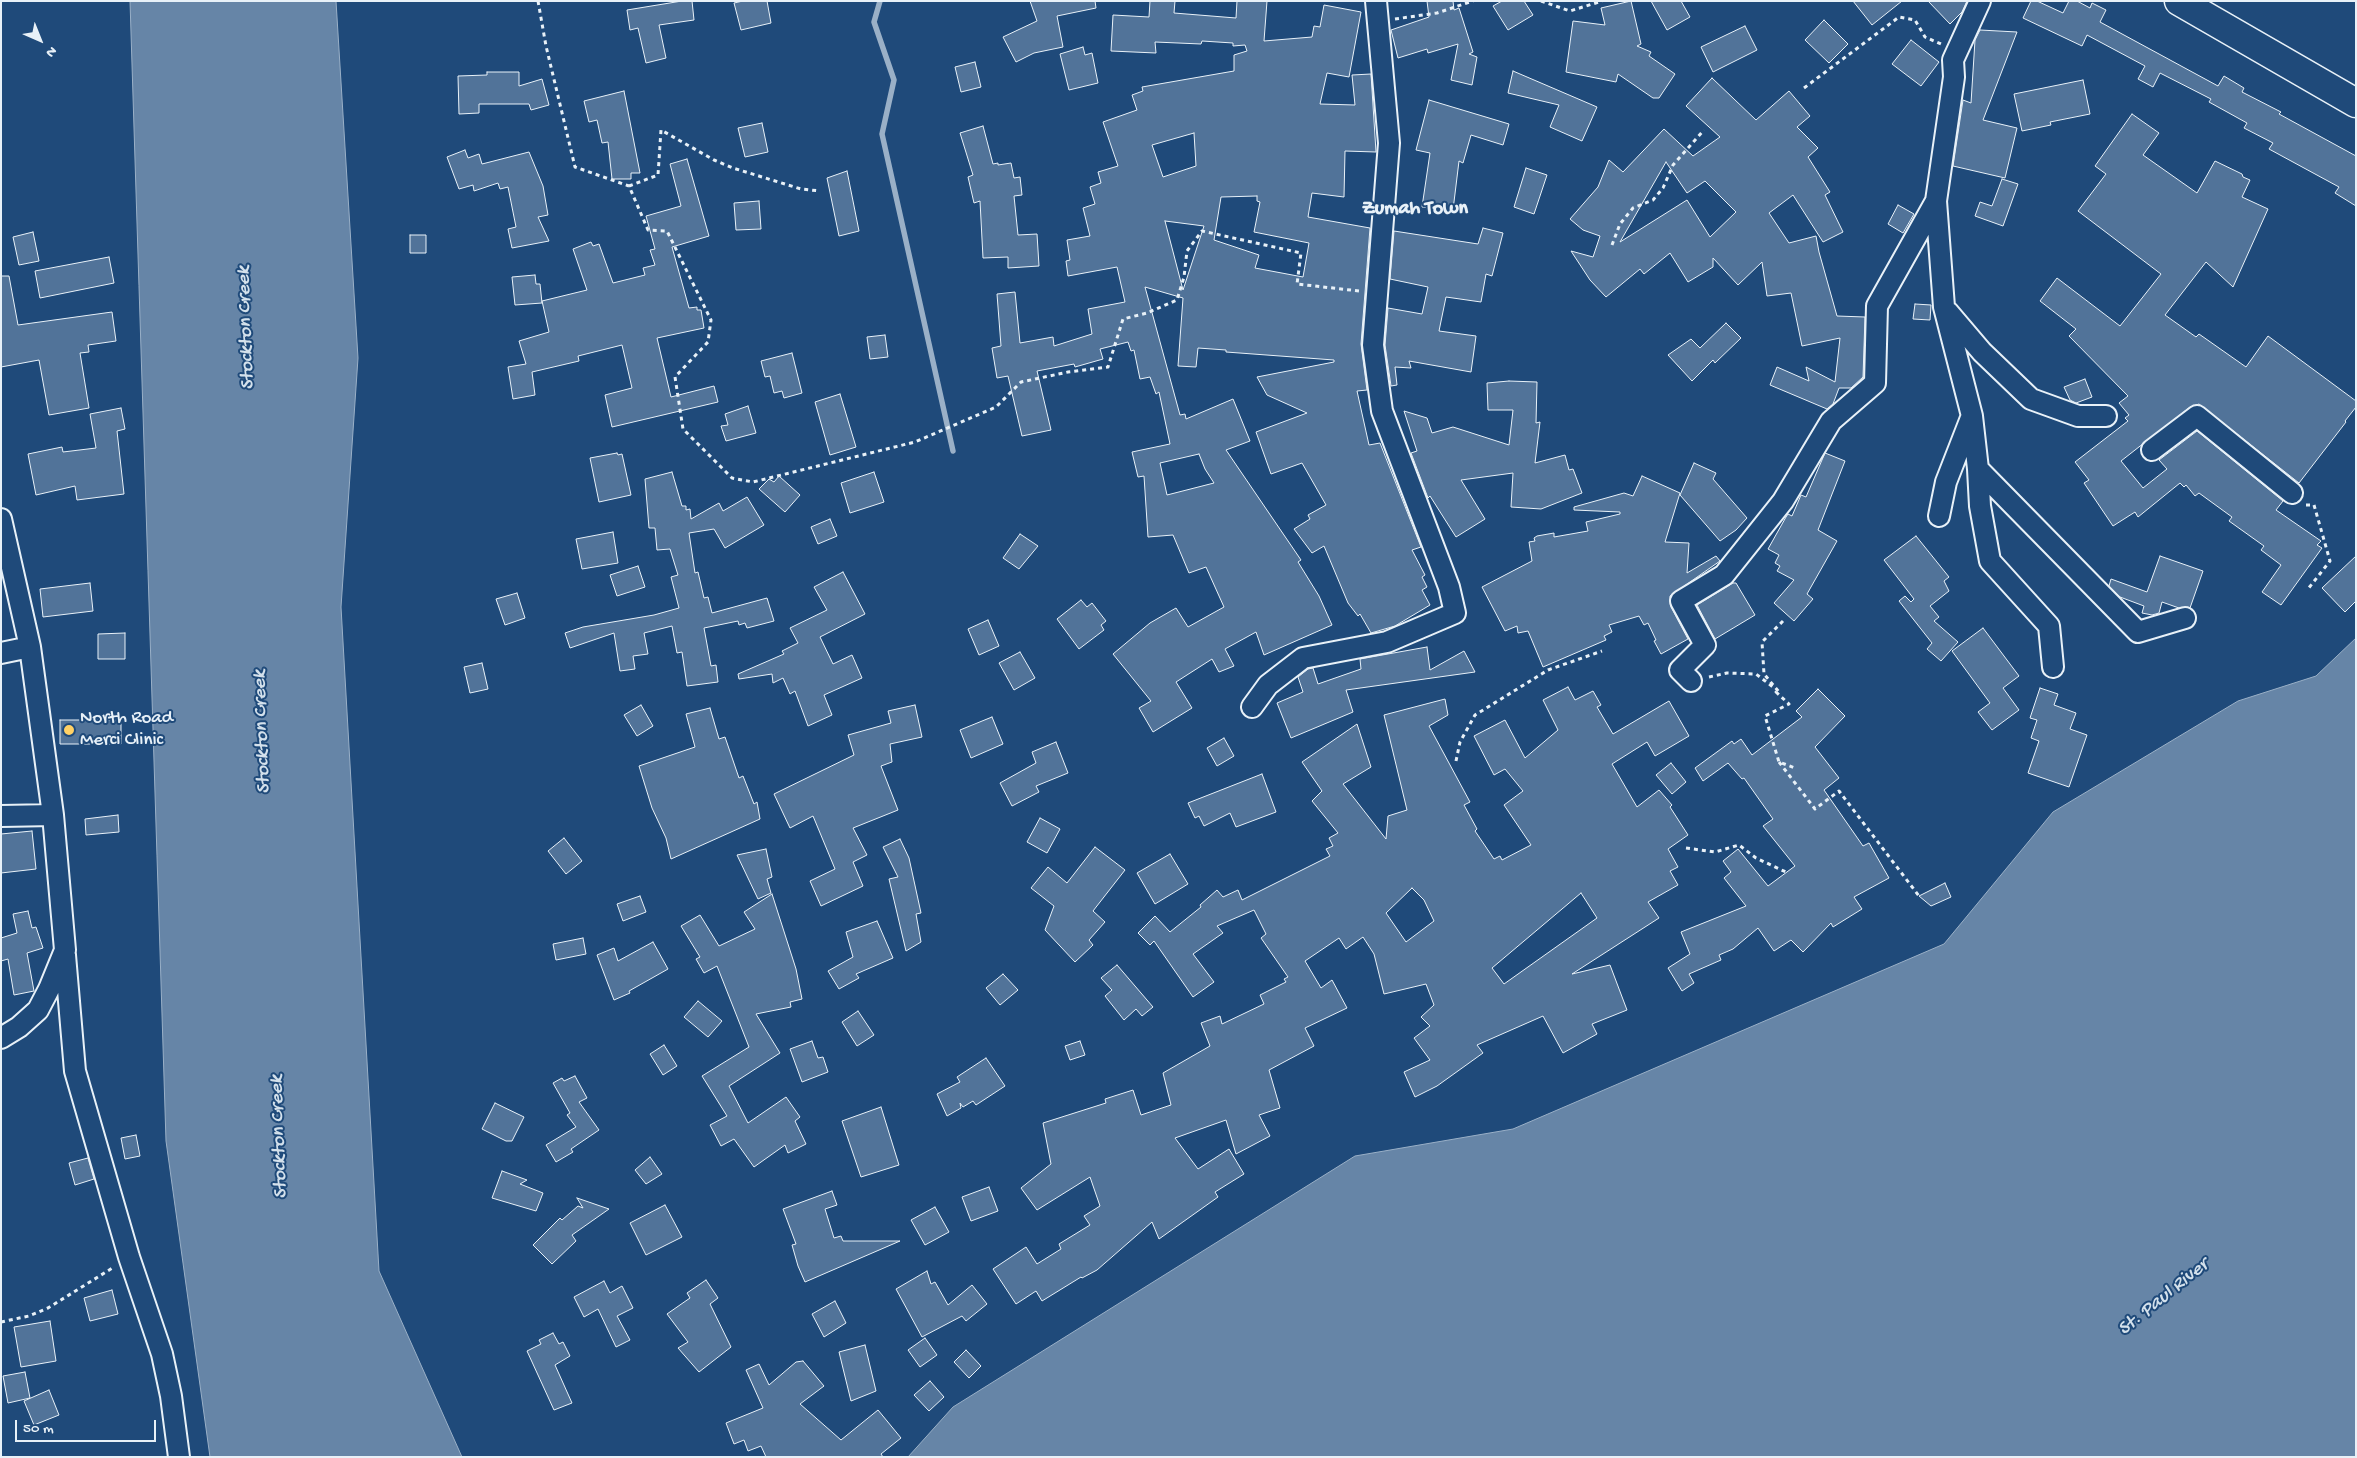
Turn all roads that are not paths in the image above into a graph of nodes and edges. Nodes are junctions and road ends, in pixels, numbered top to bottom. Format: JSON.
{"nodes":[{"id":1,"x":1376,"y":1,"type":"edge"},
{"id":2,"x":1980,"y":1,"type":"edge"},
{"id":3,"x":2179,"y":1,"type":"edge"},
{"id":4,"x":2356,"y":103,"type":"edge"},
{"id":5,"x":1936,"y":201,"type":"junction"},
{"id":6,"x":1944,"y":307,"type":"junction"},
{"id":7,"x":1972,"y":416,"type":"junction"},
{"id":8,"x":2106,"y":416,"type":"dead end"},
{"id":9,"x":2152,"y":450,"type":"dead end"},
{"id":10,"x":1978,"y":469,"type":"junction"},
{"id":11,"x":2292,"y":493,"type":"road end"},
{"id":12,"x":1940,"y":516,"type":"dead end"},
{"id":13,"x":1,"y":519,"type":"edge"},
{"id":14,"x":2184,"y":618,"type":"dead end"},
{"id":15,"x":30,"y":647,"type":"junction"},
{"id":16,"x":1,"y":653,"type":"edge"},
{"id":17,"x":2053,"y":667,"type":"dead end"},
{"id":18,"x":1690,"y":681,"type":"road end"},
{"id":19,"x":1252,"y":707,"type":"dead end"},
{"id":20,"x":53,"y":815,"type":"junction"},
{"id":21,"x":1,"y":816,"type":"edge"},
{"id":22,"x":65,"y":950,"type":"junction"},
{"id":23,"x":1,"y":1038,"type":"edge"},
{"id":24,"x":179,"y":1457,"type":"edge"}],
"edges":[{"from":1,"to":19,"type":"street"},
{"from":2,"to":5,"type":"street"},
{"from":3,"to":4,"type":"highway"},
{"from":5,"to":6,"type":"street"},
{"from":5,"to":18,"type":"street"},
{"from":6,"to":7,"type":"street"},
{"from":6,"to":8,"type":"street"},
{"from":7,"to":10,"type":"street"},
{"from":7,"to":12,"type":"street"},
{"from":9,"to":11,"type":"street"},
{"from":10,"to":14,"type":"street"},
{"from":10,"to":17,"type":"street"},
{"from":13,"to":15,"type":"street"},
{"from":15,"to":16,"type":"street"},
{"from":15,"to":20,"type":"street"},
{"from":20,"to":21,"type":"street"},
{"from":20,"to":22,"type":"street"},
{"from":22,"to":23,"type":"street"},
{"from":22,"to":24,"type":"street"}]}
